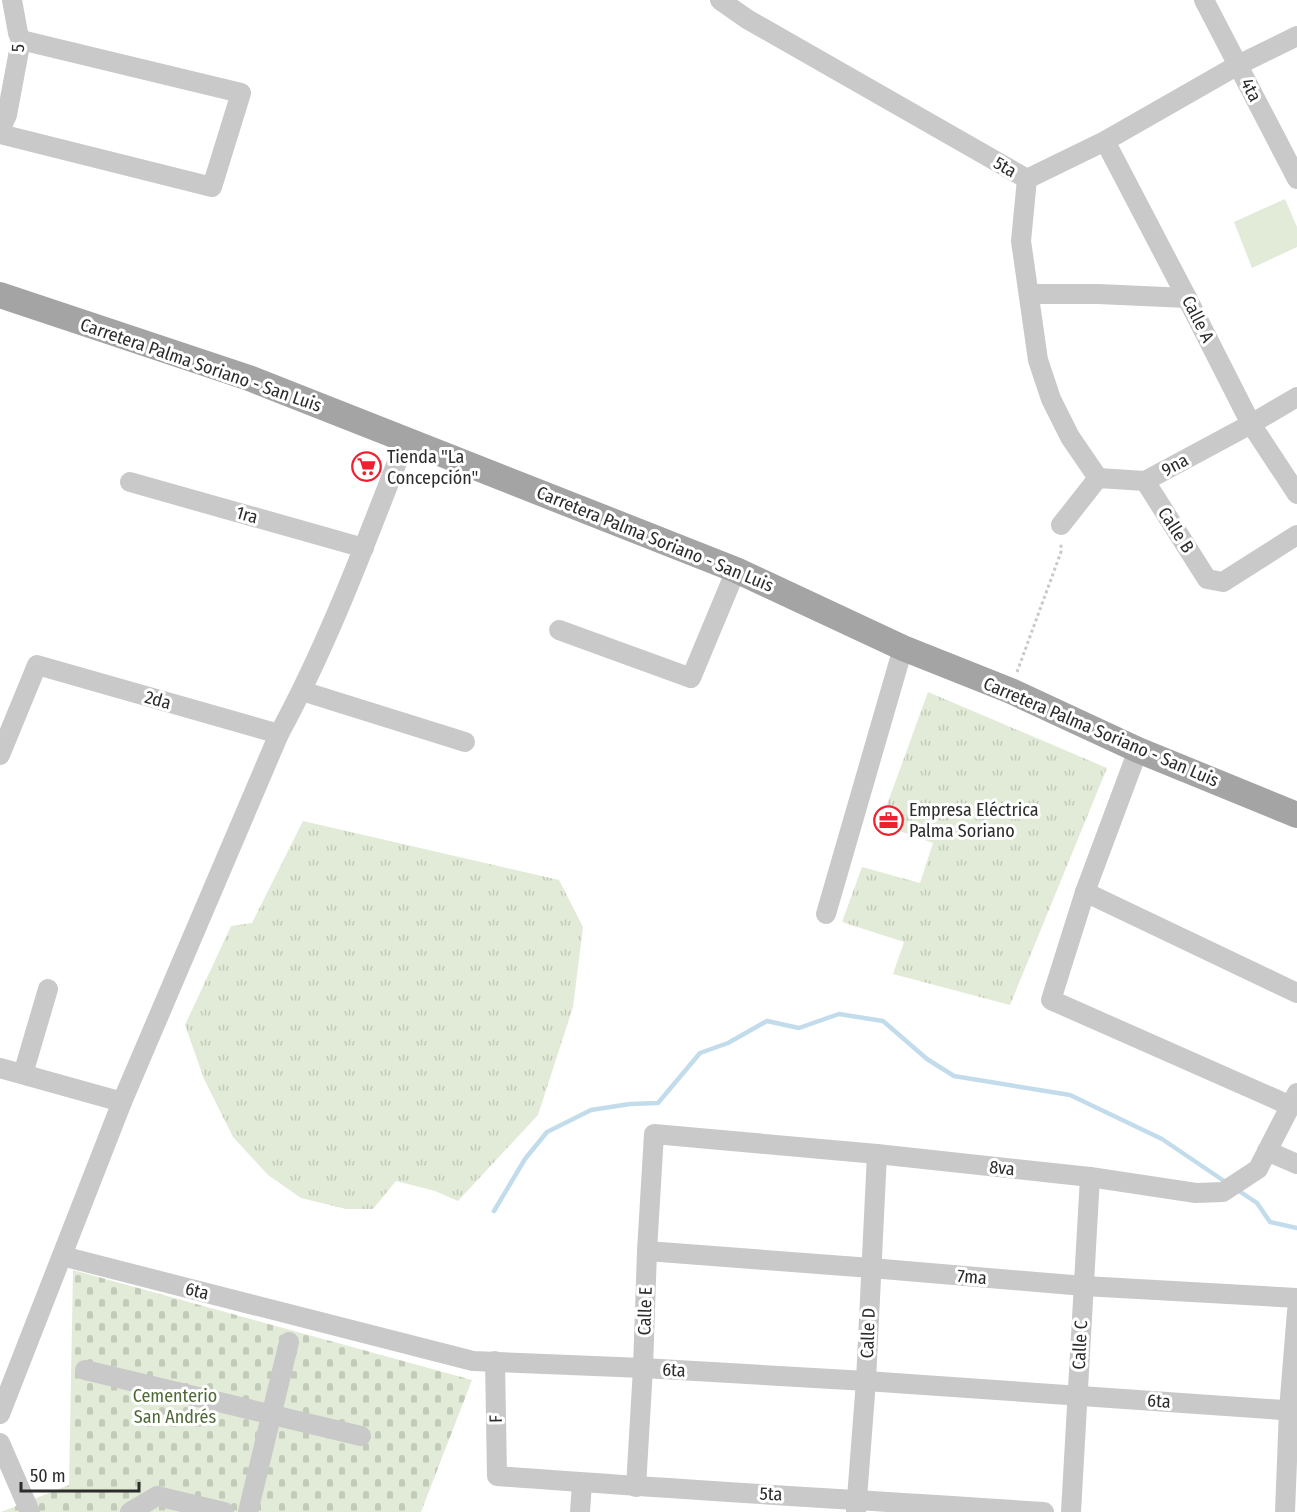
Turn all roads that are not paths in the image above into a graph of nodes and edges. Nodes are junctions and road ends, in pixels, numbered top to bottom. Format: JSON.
{"nodes":[{"id":1,"x":12,"y":0,"type":"edge"},
{"id":2,"x":720,"y":0,"type":"edge"},
{"id":3,"x":1204,"y":0,"type":"edge"},
{"id":4,"x":1297,"y":36,"type":"edge"},
{"id":5,"x":21,"y":40,"type":"junction"},
{"id":6,"x":1238,"y":65,"type":"junction"},
{"id":7,"x":0,"y":132,"type":"edge"},
{"id":8,"x":1105,"y":141,"type":"junction"},
{"id":9,"x":1027,"y":179,"type":"junction"},
{"id":10,"x":1297,"y":179,"type":"edge"},
{"id":11,"x":1029,"y":294,"type":"junction"},
{"id":12,"x":0,"y":295,"type":"edge"},
{"id":13,"x":1187,"y":298,"type":"junction"},
{"id":14,"x":1297,"y":397,"type":"edge"},
{"id":15,"x":1251,"y":424,"type":"junction"},
{"id":16,"x":406,"y":439,"type":"junction"},
{"id":17,"x":1098,"y":478,"type":"junction"},
{"id":18,"x":1145,"y":481,"type":"junction"},
{"id":19,"x":130,"y":482,"type":"dead end"},
{"id":20,"x":1297,"y":494,"type":"edge"},
{"id":21,"x":1061,"y":525,"type":"road end"},
{"id":22,"x":1297,"y":535,"type":"edge"},
{"id":23,"x":364,"y":548,"type":"junction"},
{"id":24,"x":736,"y":570,"type":"junction"},
{"id":25,"x":559,"y":630,"type":"dead end"},
{"id":26,"x":903,"y":648,"type":"junction"},
{"id":27,"x":302,"y":691,"type":"junction"},
{"id":28,"x":279,"y":734,"type":"junction"},
{"id":29,"x":465,"y":742,"type":"dead end"},
{"id":30,"x":1138,"y":750,"type":"junction"},
{"id":31,"x":0,"y":754,"type":"edge"},
{"id":32,"x":1297,"y":815,"type":"edge"},
{"id":33,"x":1085,"y":892,"type":"junction"},
{"id":34,"x":826,"y":914,"type":"dead end"},
{"id":35,"x":48,"y":989,"type":"dead end"},
{"id":36,"x":1297,"y":993,"type":"edge"},
{"id":37,"x":0,"y":1068,"type":"edge"},
{"id":38,"x":23,"y":1074,"type":"junction"},
{"id":39,"x":1294,"y":1099,"type":"edge"},
{"id":40,"x":122,"y":1102,"type":"junction"},
{"id":41,"x":654,"y":1134,"type":"joint"},
{"id":42,"x":1267,"y":1151,"type":"junction"},
{"id":43,"x":877,"y":1154,"type":"junction"},
{"id":44,"x":1297,"y":1164,"type":"edge"},
{"id":45,"x":1090,"y":1177,"type":"junction"},
{"id":46,"x":647,"y":1251,"type":"junction"},
{"id":47,"x":62,"y":1256,"type":"junction"},
{"id":48,"x":871,"y":1268,"type":"junction"},
{"id":49,"x":1084,"y":1286,"type":"junction"},
{"id":50,"x":1297,"y":1298,"type":"edge"},
{"id":51,"x":1297,"y":1311,"type":"edge"},
{"id":52,"x":289,"y":1342,"type":"dead end"},
{"id":53,"x":495,"y":1361,"type":"junction"},
{"id":54,"x":643,"y":1368,"type":"junction"},
{"id":55,"x":85,"y":1370,"type":"dead end"},
{"id":56,"x":866,"y":1381,"type":"junction"},
{"id":57,"x":1077,"y":1396,"type":"junction"},
{"id":58,"x":1293,"y":1410,"type":"edge"},
{"id":59,"x":0,"y":1413,"type":"edge"},
{"id":60,"x":271,"y":1415,"type":"junction"},
{"id":61,"x":361,"y":1436,"type":"dead end"},
{"id":62,"x":0,"y":1443,"type":"edge"},
{"id":63,"x":497,"y":1476,"type":"joint"},
{"id":64,"x":582,"y":1483,"type":"junction"},
{"id":65,"x":636,"y":1487,"type":"junction"},
{"id":66,"x":159,"y":1504,"type":"edge"},
{"id":67,"x":856,"y":1506,"type":"edge"},
{"id":68,"x":30,"y":1512,"type":"edge"},
{"id":69,"x":130,"y":1512,"type":"edge"},
{"id":70,"x":224,"y":1512,"type":"edge"},
{"id":71,"x":248,"y":1512,"type":"edge"},
{"id":72,"x":580,"y":1512,"type":"edge"},
{"id":73,"x":1044,"y":1512,"type":"edge"},
{"id":74,"x":1071,"y":1512,"type":"edge"},
{"id":75,"x":1285,"y":1512,"type":"edge"}],
"edges":[{"from":1,"to":5,"type":"street","name":"5"},
{"from":2,"to":9,"type":"street","name":"5ta"},
{"from":3,"to":6,"type":"street","name":"4ta"},
{"from":4,"to":6,"type":"street","name":"5ta"},
{"from":5,"to":7,"type":"street","name":"5"},
{"from":5,"to":7,"type":"street"},
{"from":6,"to":8,"type":"street","name":"5ta"},
{"from":6,"to":10,"type":"street","name":"4ta"},
{"from":8,"to":9,"type":"street","name":"5ta"},
{"from":8,"to":13,"type":"street","name":"Calle A"},
{"from":9,"to":11,"type":"street"},
{"from":11,"to":13,"type":"street"},
{"from":11,"to":17,"type":"street"},
{"from":12,"to":16,"type":"main road","name":"Carretera Palma Soriano - San Luis"},
{"from":13,"to":15,"type":"street","name":"Calle A"},
{"from":14,"to":15,"type":"street","name":"9na"},
{"from":15,"to":18,"type":"street","name":"9na"},
{"from":15,"to":20,"type":"street","name":"Calle A"},
{"from":16,"to":23,"type":"street"},
{"from":16,"to":24,"type":"main road","name":"Carretera Palma Soriano - San Luis"},
{"from":17,"to":18,"type":"street","name":"9na"},
{"from":17,"to":21,"type":"street"},
{"from":18,"to":22,"type":"street","name":"Calle B"},
{"from":19,"to":23,"type":"street","name":"1ra"},
{"from":23,"to":27,"type":"street"},
{"from":24,"to":25,"type":"street"},
{"from":24,"to":26,"type":"main road","name":"Carretera Palma Soriano - San Luis"},
{"from":26,"to":30,"type":"main road","name":"Carretera Palma Soriano - San Luis"},
{"from":26,"to":34,"type":"street"},
{"from":27,"to":28,"type":"street"},
{"from":27,"to":29,"type":"street"},
{"from":28,"to":31,"type":"street","name":"2da"},
{"from":28,"to":40,"type":"street"},
{"from":30,"to":32,"type":"main road","name":"Carretera Palma Soriano - San Luis"},
{"from":30,"to":33,"type":"street"},
{"from":33,"to":36,"type":"street"},
{"from":33,"to":39,"type":"street"},
{"from":35,"to":38,"type":"street"},
{"from":37,"to":38,"type":"street"},
{"from":38,"to":40,"type":"street"},
{"from":39,"to":42,"type":"street","name":"8va"},
{"from":40,"to":47,"type":"street"},
{"from":41,"to":43,"type":"street","name":"8va"},
{"from":41,"to":46,"type":"street","name":"Calle E"},
{"from":42,"to":44,"type":"street"},
{"from":42,"to":45,"type":"street","name":"8va"},
{"from":43,"to":45,"type":"street","name":"8va"},
{"from":43,"to":48,"type":"street","name":"Calle D"},
{"from":45,"to":49,"type":"street","name":"Calle C"},
{"from":46,"to":48,"type":"street","name":"7ma"},
{"from":46,"to":54,"type":"street","name":"Calle E"},
{"from":47,"to":53,"type":"street","name":"6ta"},
{"from":47,"to":59,"type":"street"},
{"from":48,"to":49,"type":"street","name":"7ma"},
{"from":48,"to":56,"type":"street","name":"Calle D"},
{"from":49,"to":50,"type":"street","name":"7ma"},
{"from":49,"to":57,"type":"street","name":"Calle C"},
{"from":51,"to":58,"type":"street"},
{"from":52,"to":60,"type":"street"},
{"from":53,"to":54,"type":"street","name":"6ta"},
{"from":53,"to":63,"type":"street","name":"F"},
{"from":54,"to":56,"type":"street","name":"6ta"},
{"from":54,"to":65,"type":"street","name":"Calle E"},
{"from":55,"to":60,"type":"street"},
{"from":56,"to":57,"type":"street","name":"6ta"},
{"from":56,"to":67,"type":"street","name":"Calle D"},
{"from":57,"to":58,"type":"street","name":"6ta"},
{"from":57,"to":74,"type":"street","name":"Calle C"},
{"from":58,"to":75,"type":"street"},
{"from":60,"to":61,"type":"street"},
{"from":60,"to":71,"type":"street"},
{"from":62,"to":68,"type":"street"},
{"from":63,"to":64,"type":"street","name":"5ta"},
{"from":64,"to":65,"type":"street","name":"5ta"},
{"from":64,"to":72,"type":"street"},
{"from":65,"to":67,"type":"street","name":"5ta"},
{"from":66,"to":69,"type":"street"},
{"from":66,"to":70,"type":"street"},
{"from":67,"to":73,"type":"street","name":"5ta"}]}
